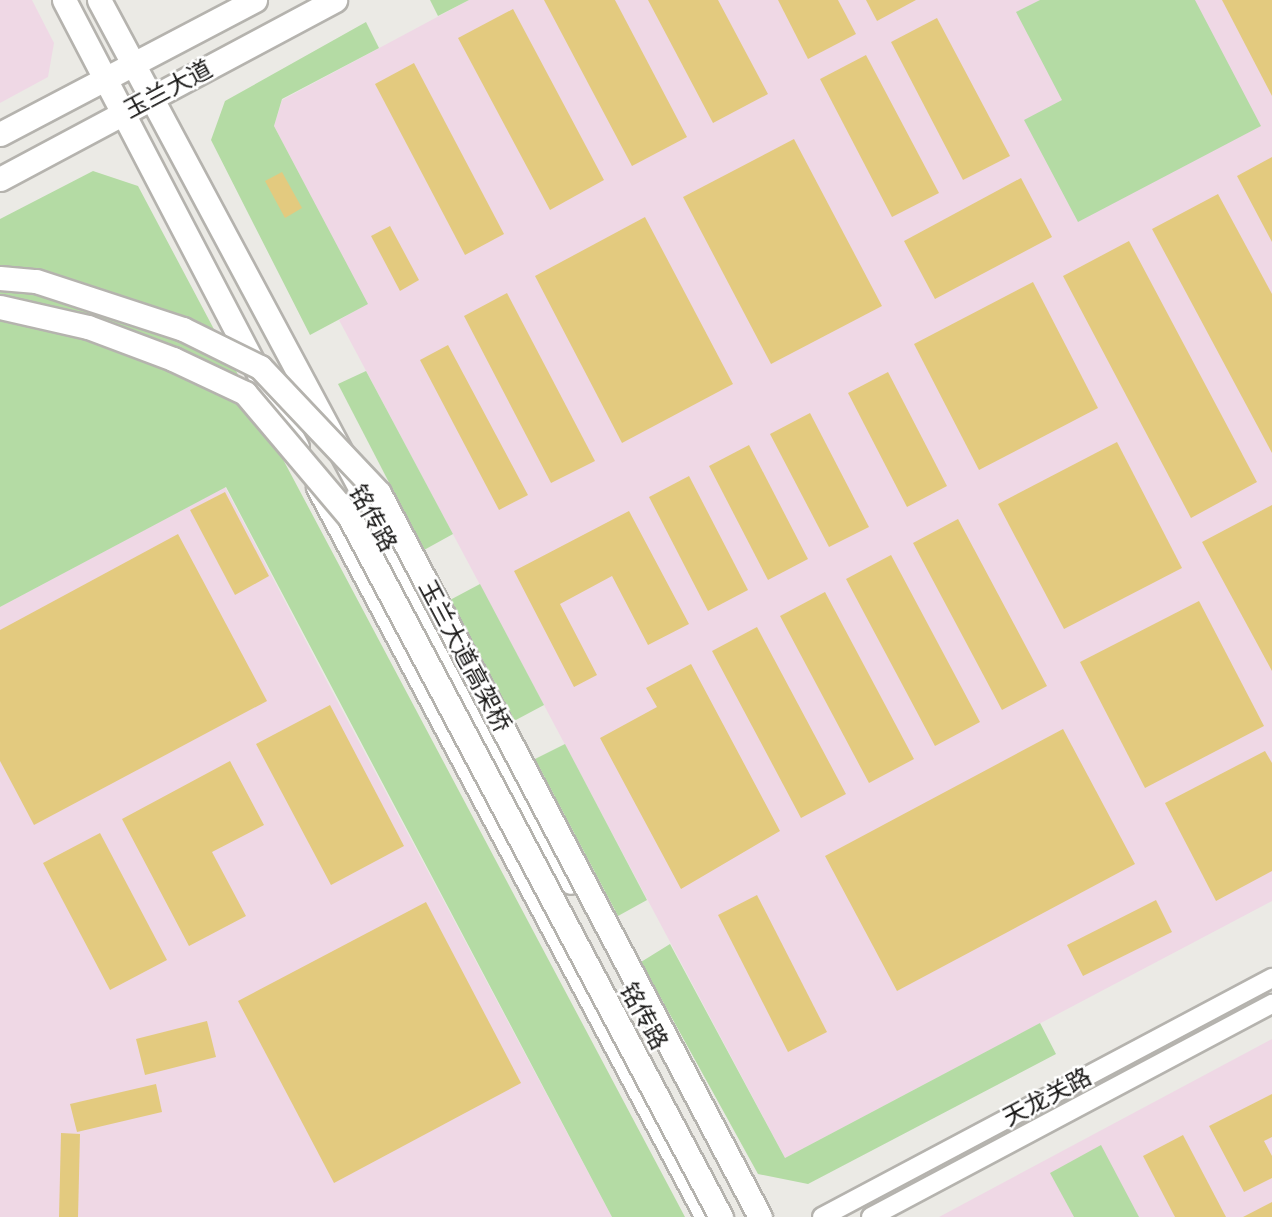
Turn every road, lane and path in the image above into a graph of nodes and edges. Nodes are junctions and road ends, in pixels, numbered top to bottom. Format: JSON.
{"nodes":[{"id":1,"x":64,"y":0,"type":"edge"},
{"id":2,"x":99,"y":0,"type":"edge"},
{"id":3,"x":255,"y":0,"type":"edge"},
{"id":4,"x":335,"y":0,"type":"edge"},
{"id":5,"x":132,"y":65,"type":"junction"},
{"id":6,"x":105,"y":79,"type":"junction"},
{"id":7,"x":150,"y":98,"type":"junction"},
{"id":8,"x":123,"y":113,"type":"junction"},
{"id":9,"x":0,"y":134,"type":"edge"},
{"id":10,"x":0,"y":179,"type":"edge"},
{"id":11,"x":0,"y":278,"type":"edge"},
{"id":12,"x":0,"y":307,"type":"edge"},
{"id":13,"x":1272,"y":978,"type":"edge"},
{"id":14,"x":1272,"y":1004,"type":"edge"},
{"id":15,"x":707,"y":1217,"type":"edge"},
{"id":16,"x":721,"y":1217,"type":"edge"},
{"id":17,"x":753,"y":1217,"type":"edge"},
{"id":18,"x":760,"y":1217,"type":"edge"},
{"id":19,"x":822,"y":1217,"type":"edge"},
{"id":20,"x":871,"y":1217,"type":"edge"}],
"edges":[{"from":1,"to":6,"type":"main road","name":"铭传路"},
{"from":2,"to":5,"type":"main road","name":"铭传路"},
{"from":3,"to":5,"type":"main road","name":"玉兰大道"},
{"from":4,"to":7,"type":"main road","name":"玉兰大道"},
{"from":5,"to":6,"type":"main road","name":"玉兰大道"},
{"from":5,"to":7,"type":"main road","name":"铭传路"},
{"from":6,"to":8,"type":"main road","name":"铭传路"},
{"from":6,"to":9,"type":"main road","name":"玉兰大道"},
{"from":7,"to":8,"type":"main road","name":"玉兰大道"},
{"from":7,"to":17,"type":"main road","name":"铭传路"},
{"from":8,"to":10,"type":"main road","name":"玉兰大道"},
{"from":8,"to":15,"type":"main road","name":"铭传路"},
{"from":11,"to":18,"type":"main road","name":"玉兰大道高架桥","bridge":true},
{"from":12,"to":16,"type":"main road","name":"玉兰大道高架桥","bridge":true},
{"from":13,"to":19,"type":"street","name":"天龙关路"},
{"from":14,"to":20,"type":"street","name":"天龙关路"}]}
